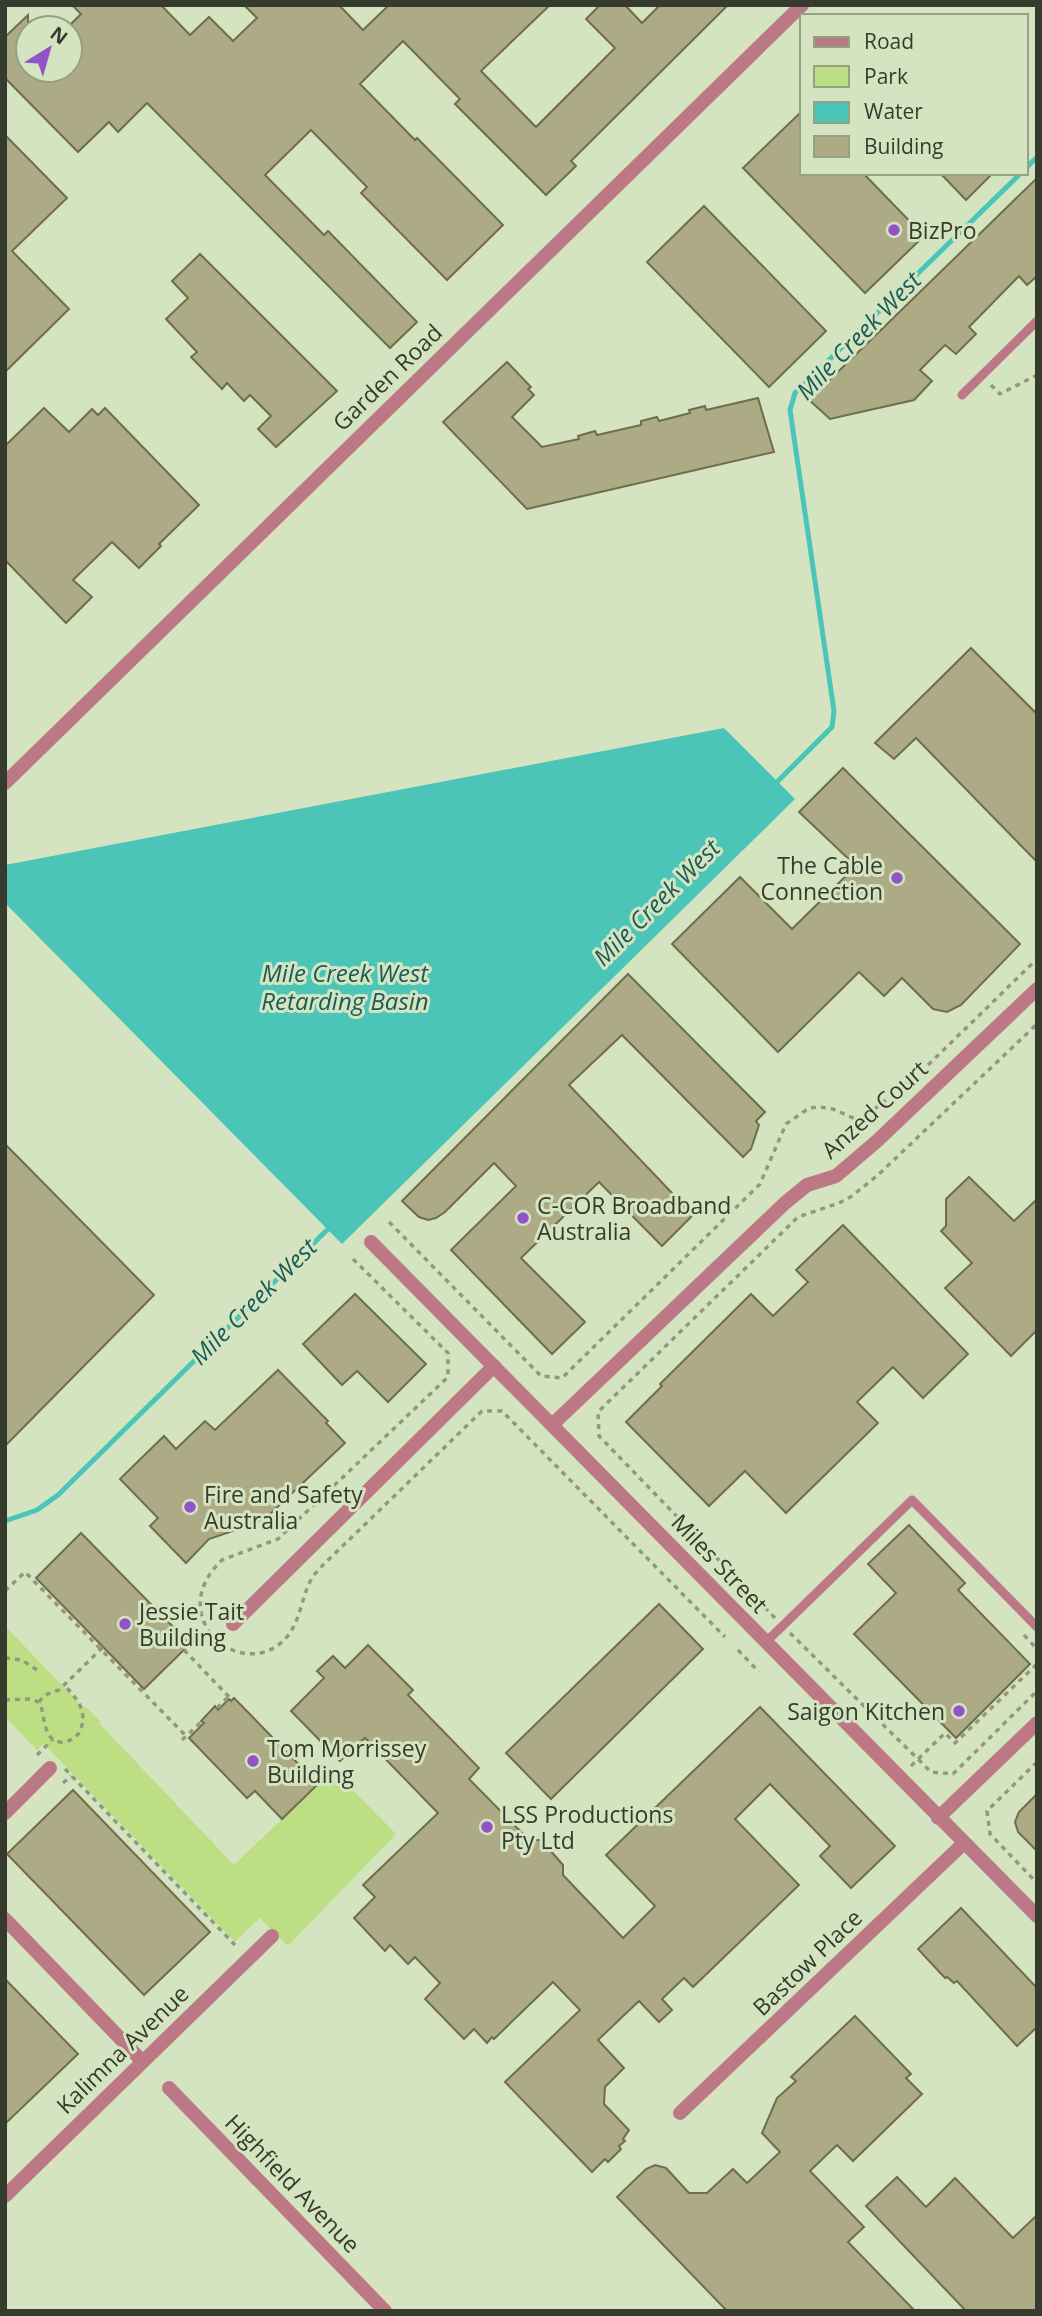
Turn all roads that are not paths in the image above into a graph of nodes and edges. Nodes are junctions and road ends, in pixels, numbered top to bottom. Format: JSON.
{"nodes":[{"id":1,"x":802,"y":5,"type":"edge"},
{"id":2,"x":1037,"y":321,"type":"edge"},
{"id":3,"x":962,"y":395,"type":"dead end"},
{"id":4,"x":5,"y":783,"type":"edge"},
{"id":5,"x":1037,"y":989,"type":"edge"},
{"id":6,"x":371,"y":1242,"type":"dead end"},
{"id":7,"x":494,"y":1366,"type":"junction"},
{"id":8,"x":552,"y":1424,"type":"junction"},
{"id":9,"x":233,"y":1624,"type":"dead end"},
{"id":10,"x":1037,"y":1628,"type":"edge"},
{"id":11,"x":766,"y":1642,"type":"junction"},
{"id":12,"x":1037,"y":1723,"type":"edge"},
{"id":13,"x":56,"y":1767,"type":"road end"},
{"id":14,"x":5,"y":1813,"type":"edge"},
{"id":15,"x":938,"y":1818,"type":"junction"},
{"id":16,"x":964,"y":1843,"type":"junction"},
{"id":17,"x":1037,"y":1916,"type":"edge"},
{"id":18,"x":5,"y":1919,"type":"edge"},
{"id":19,"x":272,"y":1936,"type":"dead end"},
{"id":20,"x":142,"y":2061,"type":"junction"},
{"id":21,"x":169,"y":2088,"type":"dead end"},
{"id":22,"x":680,"y":2113,"type":"dead end"},
{"id":23,"x":5,"y":2196,"type":"edge"},
{"id":24,"x":385,"y":2311,"type":"edge"}],
"edges":[{"from":1,"to":4,"type":"street","name":"Garden Road"},
{"from":2,"to":3,"type":"lane"},
{"from":5,"to":8,"type":"street","name":"Anzed Court"},
{"from":6,"to":7,"type":"street","name":"Miles Street"},
{"from":7,"to":8,"type":"street","name":"Miles Street"},
{"from":7,"to":9,"type":"street"},
{"from":8,"to":11,"type":"street","name":"Miles Street"},
{"from":10,"to":11,"type":"lane"},
{"from":11,"to":15,"type":"street","name":"Miles Street"},
{"from":12,"to":15,"type":"street"},
{"from":13,"to":14,"type":"street"},
{"from":15,"to":16,"type":"street","name":"Miles Street"},
{"from":16,"to":17,"type":"street","name":"Miles Street"},
{"from":16,"to":22,"type":"street","name":"Bastow Place"},
{"from":18,"to":20,"type":"street"},
{"from":19,"to":20,"type":"street","name":"Kalimna Avenue"},
{"from":20,"to":23,"type":"street","name":"Kalimna Avenue"},
{"from":21,"to":24,"type":"street","name":"Highfield Avenue"}]}
